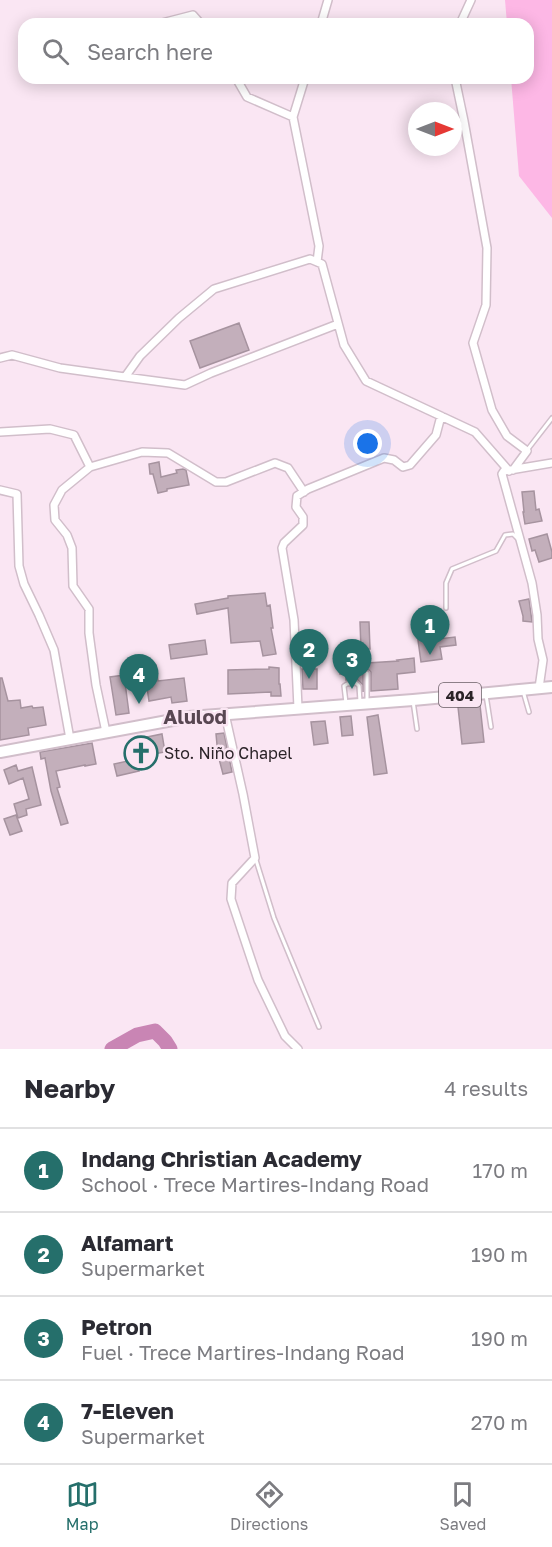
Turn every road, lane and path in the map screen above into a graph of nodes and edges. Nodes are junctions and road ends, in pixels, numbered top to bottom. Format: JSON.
{"nodes":[{"id":1,"x":328,"y":0,"type":"edge"},
{"id":2,"x":471,"y":0,"type":"edge"},
{"id":3,"x":181,"y":18,"type":"edge"},
{"id":4,"x":196,"y":18,"type":"edge"},
{"id":5,"x":323,"y":18,"type":"edge"},
{"id":6,"x":463,"y":18,"type":"edge"},
{"id":7,"x":239,"y":84,"type":"edge"},
{"id":8,"x":303,"y":84,"type":"edge"},
{"id":9,"x":455,"y":84,"type":"edge"},
{"id":10,"x":293,"y":117,"type":"junction"},
{"id":11,"x":318,"y":262,"type":"junction"},
{"id":12,"x":338,"y":324,"type":"junction"},
{"id":13,"x":0,"y":358,"type":"edge"},
{"id":14,"x":125,"y":377,"type":"junction"},
{"id":15,"x":441,"y":416,"type":"junction"},
{"id":16,"x":552,"y":418,"type":"edge"},
{"id":17,"x":0,"y":432,"type":"edge"},
{"id":18,"x":527,"y":451,"type":"junction"},
{"id":19,"x":552,"y":463,"type":"edge"},
{"id":20,"x":90,"y":467,"type":"junction"},
{"id":21,"x":511,"y":470,"type":"junction"},
{"id":22,"x":0,"y":490,"type":"edge"},
{"id":23,"x":304,"y":492,"type":"junction"},
{"id":24,"x":521,"y":542,"type":"junction"},
{"id":25,"x":446,"y":608,"type":"dead end"},
{"id":26,"x":367,"y":673,"type":"dead end"},
{"id":27,"x":552,"y":687,"type":"edge"},
{"id":28,"x":540,"y":688,"type":"junction"},
{"id":29,"x":523,"y":689,"type":"junction"},
{"id":30,"x":485,"y":693,"type":"junction"},
{"id":31,"x":413,"y":700,"type":"junction"},
{"id":32,"x":364,"y":703,"type":"junction"},
{"id":33,"x":346,"y":705,"type":"junction"},
{"id":34,"x":298,"y":708,"type":"junction"},
{"id":35,"x":529,"y":712,"type":"dead end"},
{"id":36,"x":225,"y":714,"type":"junction"},
{"id":37,"x":491,"y":727,"type":"dead end"},
{"id":38,"x":417,"y":729,"type":"dead end"},
{"id":39,"x":106,"y":732,"type":"junction"},
{"id":40,"x":70,"y":739,"type":"junction"},
{"id":41,"x":0,"y":752,"type":"edge"},
{"id":42,"x":255,"y":858,"type":"junction"},
{"id":43,"x":320,"y":1027,"type":"dead end"},
{"id":44,"x":298,"y":1049,"type":"edge"}],
"edges":[{"from":1,"to":5,"type":"street"},
{"from":2,"to":6,"type":"street"},
{"from":3,"to":4,"type":"street"},
{"from":7,"to":10,"type":"street"},
{"from":8,"to":10,"type":"street"},
{"from":9,"to":18,"type":"street"},
{"from":10,"to":11,"type":"street"},
{"from":11,"to":12,"type":"street"},
{"from":11,"to":14,"type":"street"},
{"from":12,"to":14,"type":"street"},
{"from":12,"to":15,"type":"street"},
{"from":13,"to":14,"type":"street"},
{"from":15,"to":21,"type":"street"},
{"from":15,"to":23,"type":"street"},
{"from":16,"to":18,"type":"lane"},
{"from":17,"to":20,"type":"street"},
{"from":18,"to":21,"type":"street"},
{"from":19,"to":21,"type":"street"},
{"from":20,"to":23,"type":"street"},
{"from":20,"to":39,"type":"street"},
{"from":21,"to":24,"type":"street"},
{"from":22,"to":40,"type":"street"},
{"from":23,"to":34,"type":"street"},
{"from":24,"to":25,"type":"lane"},
{"from":24,"to":28,"type":"street"},
{"from":26,"to":32,"type":"lane"},
{"from":27,"to":28,"type":"main road","number":"404"},
{"from":28,"to":29,"type":"main road","number":"404"},
{"from":29,"to":30,"type":"main road","number":"404"},
{"from":29,"to":35,"type":"lane"},
{"from":30,"to":31,"type":"main road","number":"404"},
{"from":30,"to":37,"type":"lane"},
{"from":31,"to":32,"type":"main road","number":"404"},
{"from":31,"to":38,"type":"lane"},
{"from":32,"to":33,"type":"main road","number":"404"},
{"from":32,"to":33,"type":"lane"},
{"from":33,"to":34,"type":"main road","number":"404"},
{"from":34,"to":36,"type":"main road","number":"404"},
{"from":36,"to":39,"type":"main road","number":"404"},
{"from":36,"to":42,"type":"street"},
{"from":39,"to":40,"type":"main road","number":"404"},
{"from":40,"to":41,"type":"main road","number":"404"},
{"from":42,"to":43,"type":"lane"},
{"from":42,"to":44,"type":"street"}]}
